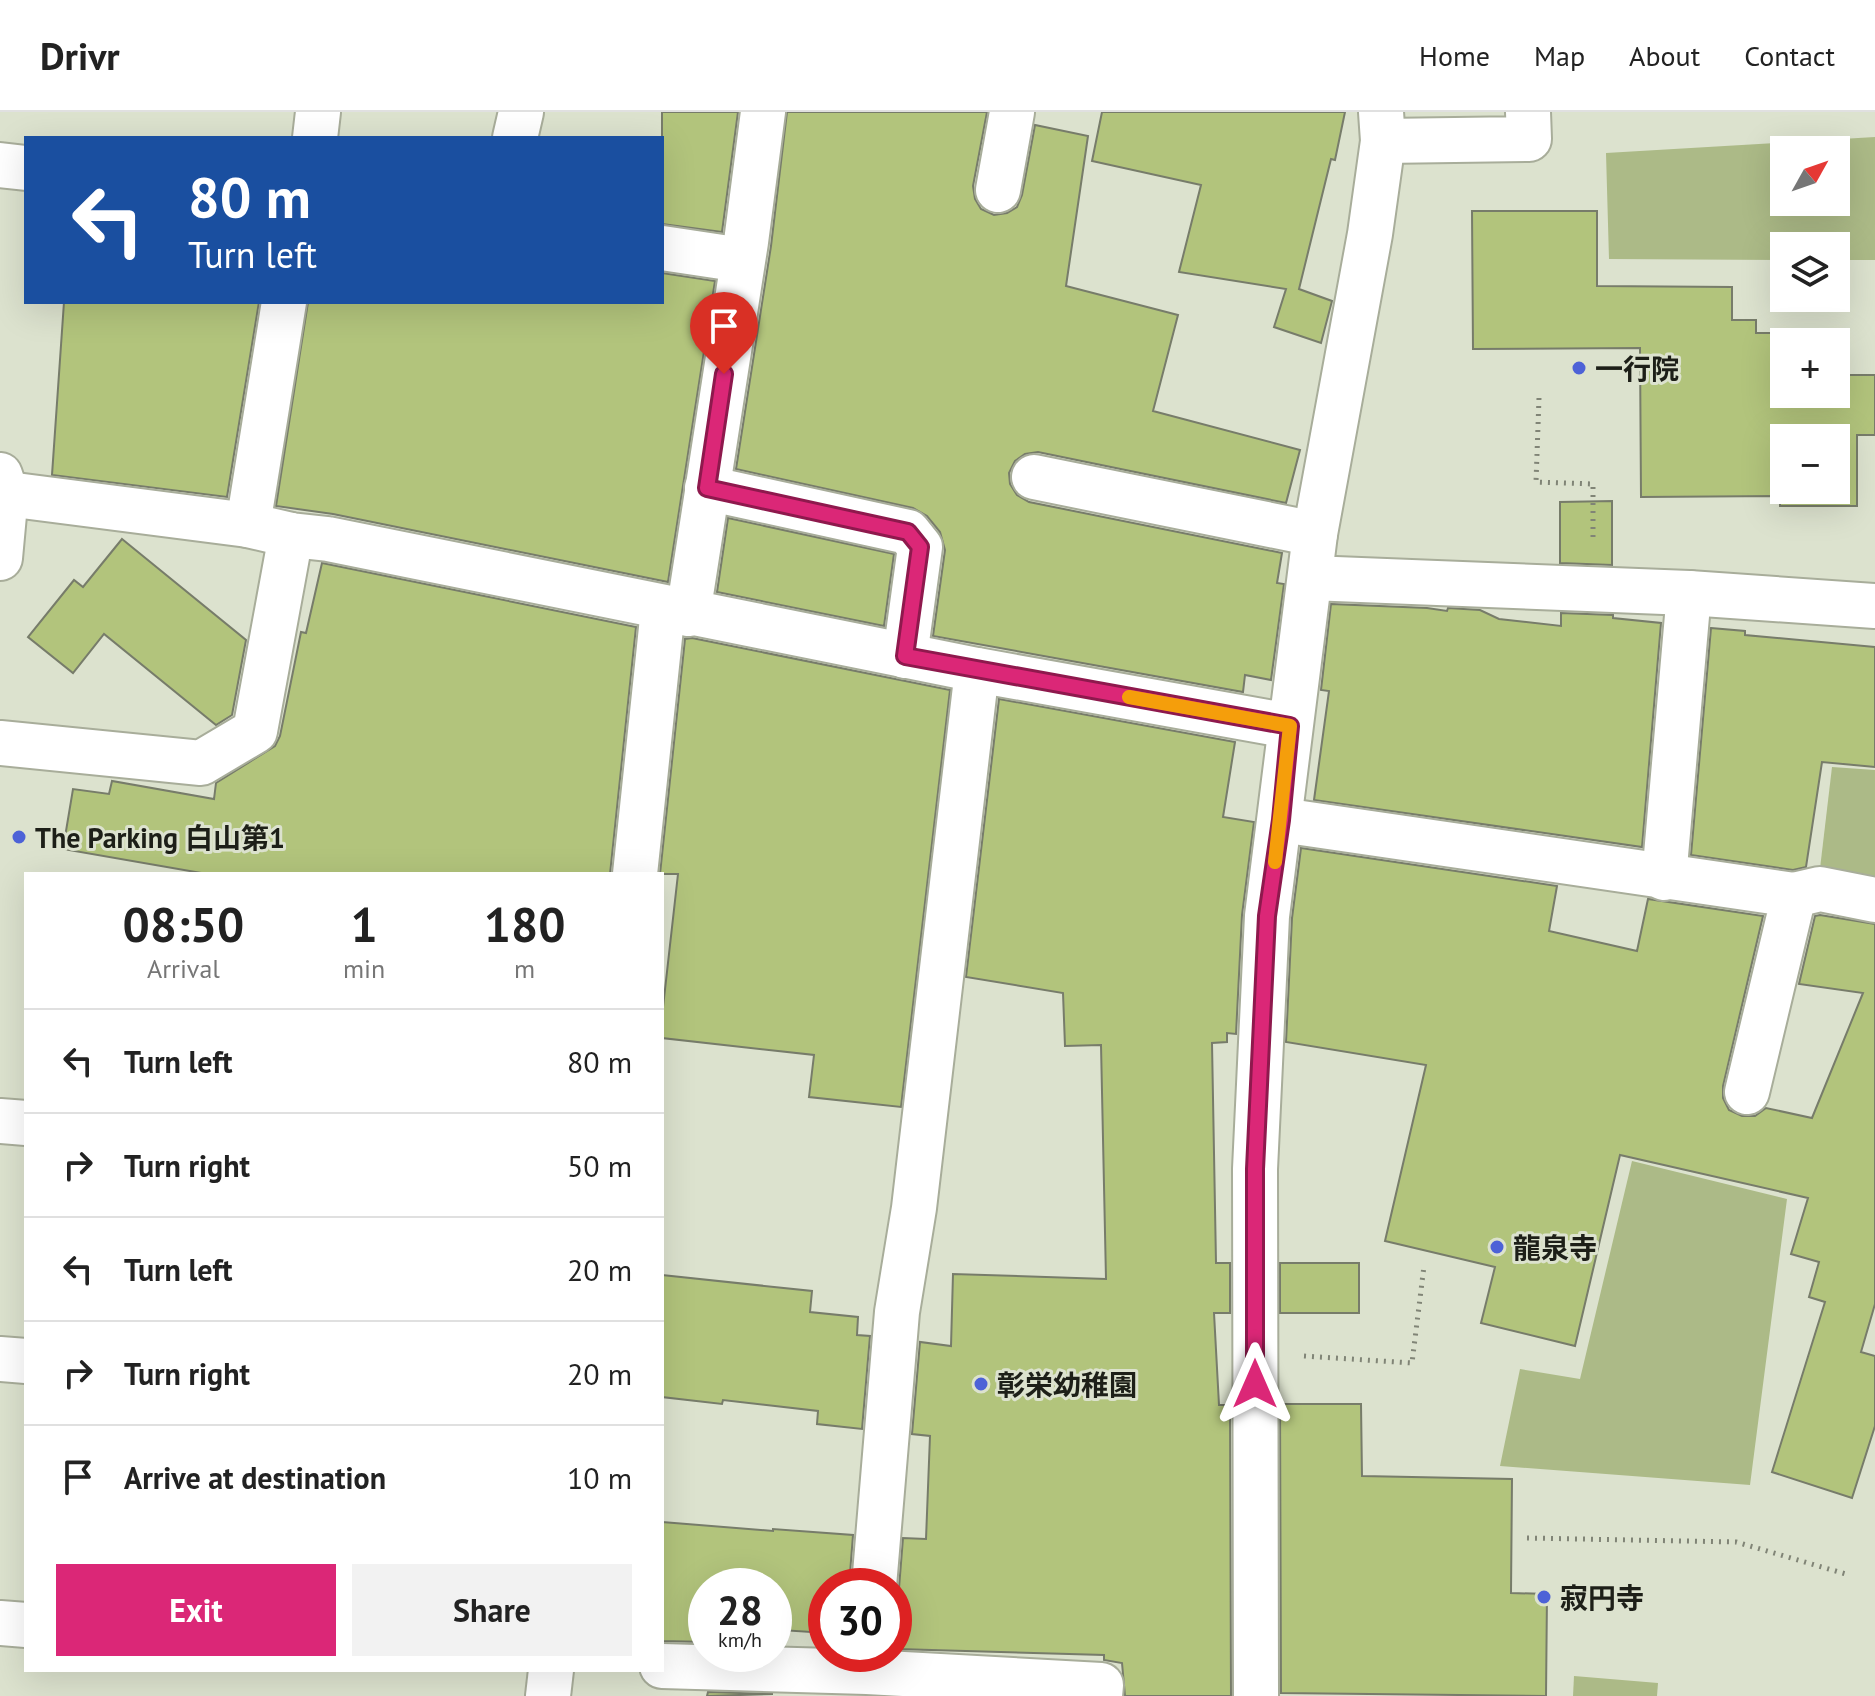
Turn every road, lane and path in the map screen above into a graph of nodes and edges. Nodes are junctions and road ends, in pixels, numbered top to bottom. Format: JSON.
{"nodes":[{"id":1,"x":318,"y":112,"type":"edge"},
{"id":2,"x":521,"y":112,"type":"edge"},
{"id":3,"x":763,"y":112,"type":"edge"},
{"id":4,"x":1012,"y":112,"type":"edge"},
{"id":5,"x":1528,"y":112,"type":"edge"},
{"id":6,"x":1382,"y":127,"type":"edge"},
{"id":7,"x":315,"y":136,"type":"edge"},
{"id":8,"x":515,"y":136,"type":"edge"},
{"id":9,"x":0,"y":165,"type":"edge"},
{"id":10,"x":24,"y":168,"type":"edge"},
{"id":11,"x":998,"y":190,"type":"dead end"},
{"id":12,"x":664,"y":248,"type":"edge"},
{"id":13,"x":742,"y":260,"type":"junction"},
{"id":14,"x":284,"y":304,"type":"edge"},
{"id":15,"x":1539,"y":398,"type":"dead end"},
{"id":16,"x":1034,"y":477,"type":"dead end"},
{"id":17,"x":2,"y":487,"type":"edge"},
{"id":18,"x":707,"y":488,"type":"junction"},
{"id":19,"x":248,"y":525,"type":"junction"},
{"id":20,"x":1315,"y":534,"type":"junction"},
{"id":21,"x":291,"y":535,"type":"junction"},
{"id":22,"x":0,"y":558,"type":"edge"},
{"id":23,"x":1310,"y":578,"type":"junction"},
{"id":24,"x":1592,"y":589,"type":"junction"},
{"id":25,"x":1689,"y":593,"type":"junction"},
{"id":26,"x":1875,"y":606,"type":"edge"},
{"id":27,"x":675,"y":611,"type":"junction"},
{"id":28,"x":905,"y":656,"type":"junction"},
{"id":29,"x":977,"y":670,"type":"junction"},
{"id":30,"x":1290,"y":726,"type":"junction"},
{"id":31,"x":0,"y":743,"type":"edge"},
{"id":32,"x":1281,"y":820,"type":"junction"},
{"id":33,"x":635,"y":872,"type":"edge"},
{"id":34,"x":1664,"y":878,"type":"junction"},
{"id":35,"x":1794,"y":895,"type":"junction"},
{"id":36,"x":1875,"y":900,"type":"edge"},
{"id":37,"x":1747,"y":1092,"type":"dead end"},
{"id":38,"x":0,"y":1121,"type":"edge"},
{"id":39,"x":24,"y":1123,"type":"edge"},
{"id":40,"x":1424,"y":1266,"type":"dead end"},
{"id":41,"x":1255,"y":1353,"type":"junction"},
{"id":42,"x":0,"y":1359,"type":"edge"},
{"id":43,"x":24,"y":1361,"type":"edge"},
{"id":44,"x":1527,"y":1538,"type":"dead end"},
{"id":45,"x":876,"y":1568,"type":"edge"},
{"id":46,"x":1846,"y":1574,"type":"dead end"},
{"id":47,"x":0,"y":1623,"type":"edge"},
{"id":48,"x":24,"y":1625,"type":"edge"},
{"id":49,"x":664,"y":1666,"type":"edge"},
{"id":50,"x":551,"y":1672,"type":"edge"},
{"id":51,"x":866,"y":1674,"type":"edge"},
{"id":52,"x":548,"y":1696,"type":"edge"},
{"id":53,"x":1100,"y":1696,"type":"edge"},
{"id":54,"x":1256,"y":1696,"type":"edge"}],
"edges":[{"from":1,"to":7,"type":"street"},
{"from":2,"to":8,"type":"street"},
{"from":3,"to":13,"type":"street"},
{"from":4,"to":11,"type":"street"},
{"from":5,"to":6,"type":"street"},
{"from":6,"to":20,"type":"street"},
{"from":9,"to":10,"type":"street"},
{"from":12,"to":13,"type":"street"},
{"from":13,"to":18,"type":"street"},
{"from":14,"to":19,"type":"street"},
{"from":15,"to":24,"type":"path"},
{"from":16,"to":20,"type":"street"},
{"from":17,"to":19,"type":"street"},
{"from":17,"to":22,"type":"street"},
{"from":18,"to":27,"type":"street"},
{"from":18,"to":28,"type":"street"},
{"from":19,"to":21,"type":"street"},
{"from":20,"to":23,"type":"street"},
{"from":21,"to":27,"type":"street"},
{"from":21,"to":31,"type":"street"},
{"from":23,"to":24,"type":"street"},
{"from":23,"to":30,"type":"street"},
{"from":24,"to":25,"type":"street"},
{"from":25,"to":26,"type":"street"},
{"from":25,"to":34,"type":"street"},
{"from":27,"to":28,"type":"street"},
{"from":27,"to":33,"type":"street"},
{"from":28,"to":29,"type":"street"},
{"from":29,"to":30,"type":"street"},
{"from":29,"to":45,"type":"street"},
{"from":30,"to":32,"type":"street"},
{"from":32,"to":34,"type":"street"},
{"from":32,"to":41,"type":"street"},
{"from":34,"to":35,"type":"street"},
{"from":35,"to":36,"type":"street"},
{"from":35,"to":37,"type":"street"},
{"from":38,"to":39,"type":"street"},
{"from":40,"to":41,"type":"path"},
{"from":41,"to":54,"type":"street"},
{"from":42,"to":43,"type":"street"},
{"from":44,"to":46,"type":"path"},
{"from":47,"to":48,"type":"street"},
{"from":49,"to":51,"type":"street"},
{"from":50,"to":52,"type":"street"},
{"from":51,"to":53,"type":"street"}]}
